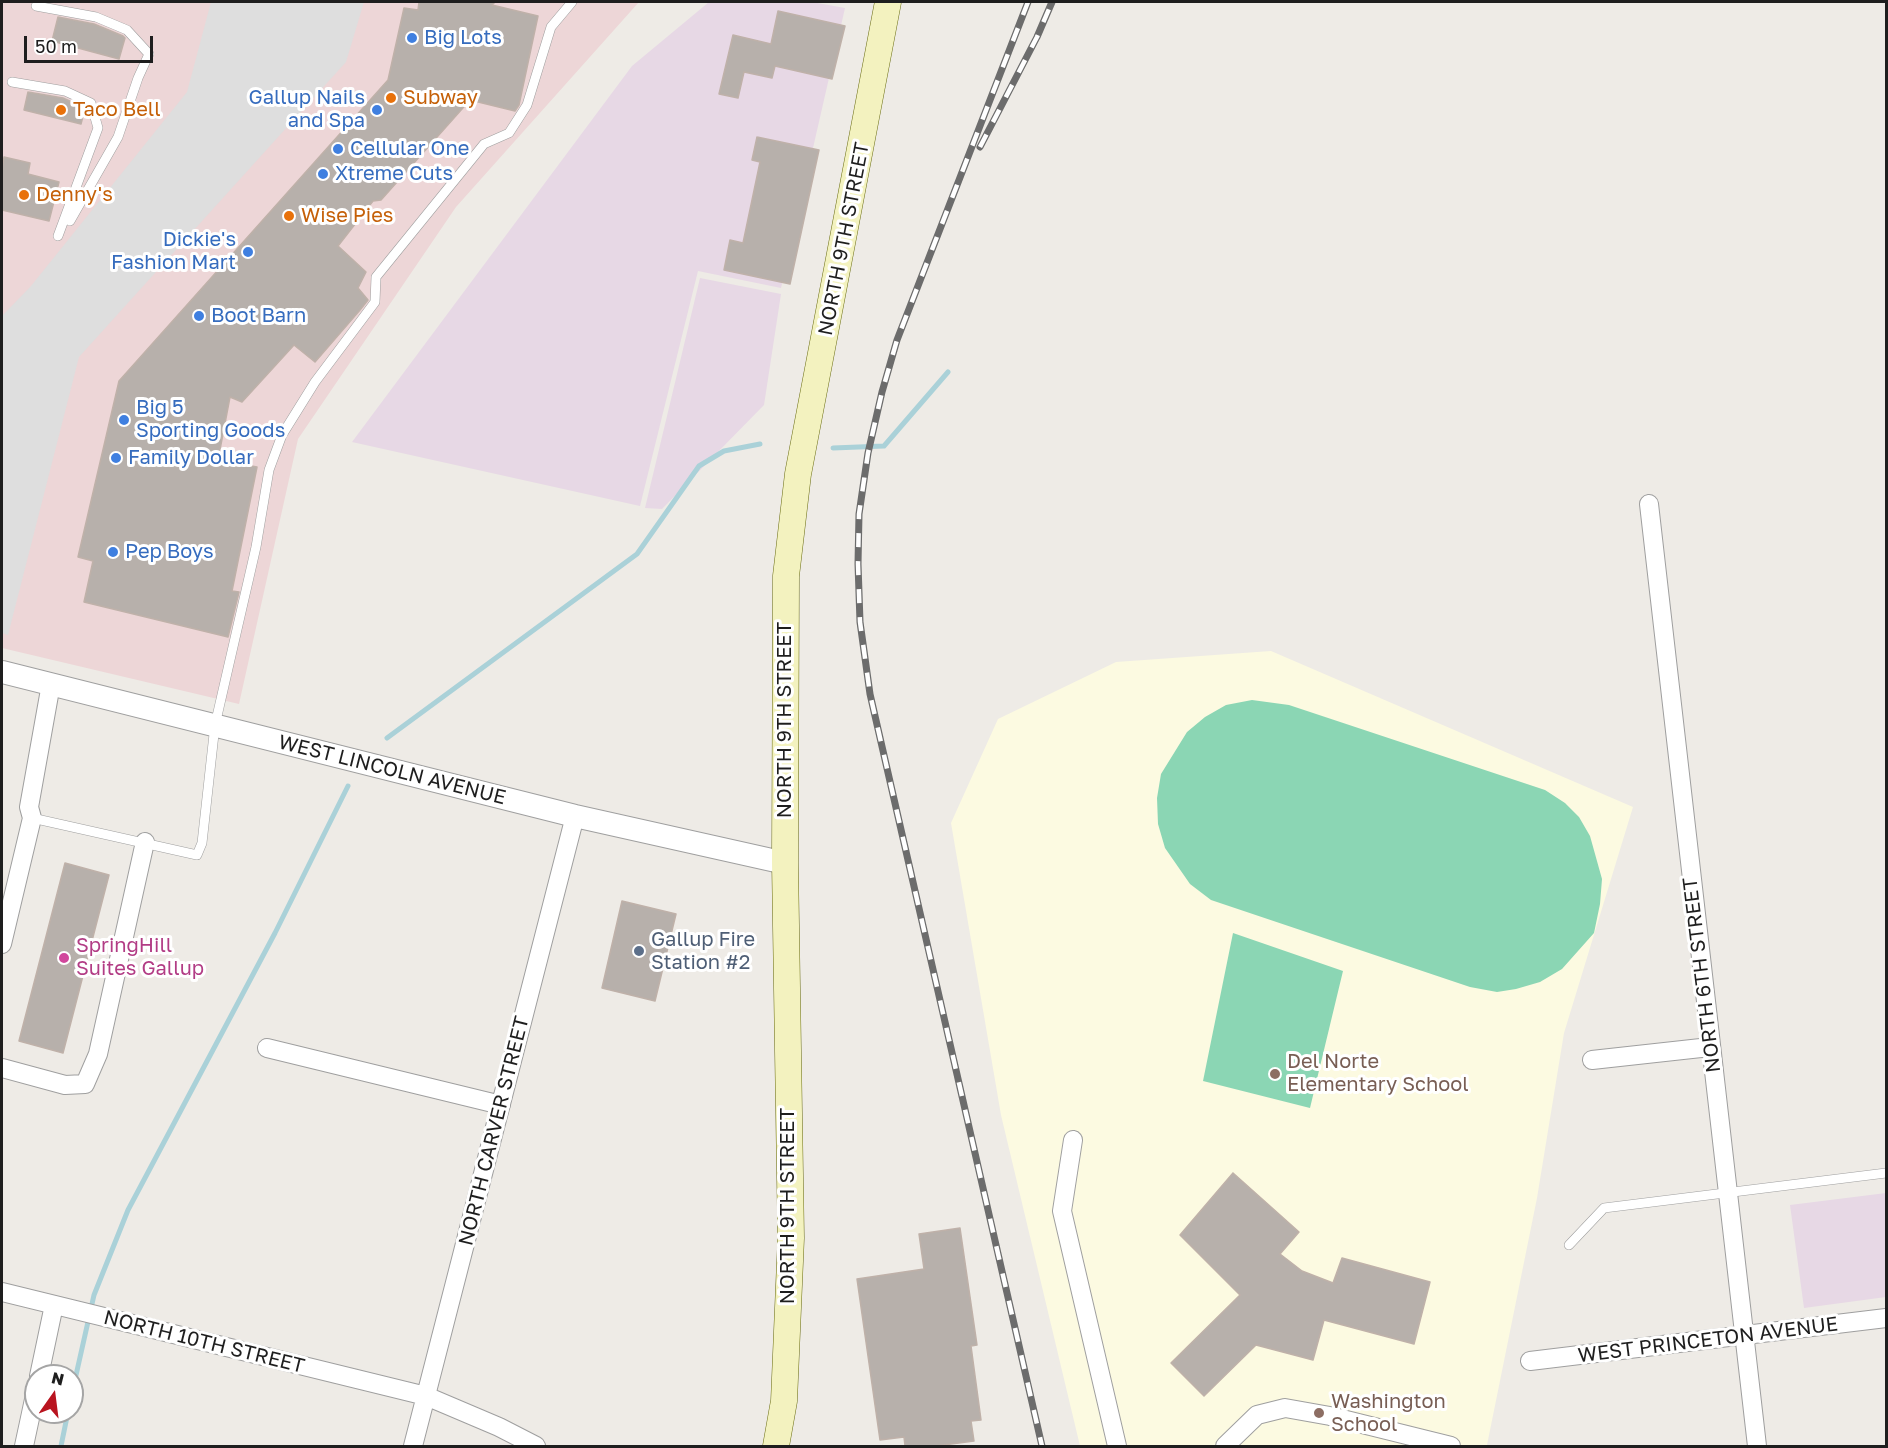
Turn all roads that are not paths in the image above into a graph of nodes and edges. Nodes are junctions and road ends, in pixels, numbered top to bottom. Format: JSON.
{"nodes":[{"id":1,"x":572,"y":2,"type":"edge"},
{"id":2,"x":888,"y":2,"type":"edge"},
{"id":3,"x":36,"y":6,"type":"dead end"},
{"id":4,"x":12,"y":82,"type":"dead end"},
{"id":5,"x":70,"y":221,"type":"dead end"},
{"id":6,"x":58,"y":236,"type":"dead end"},
{"id":7,"x":1649,"y":504,"type":"dead end"},
{"id":8,"x":2,"y":672,"type":"edge"},
{"id":9,"x":51,"y":684,"type":"junction"},
{"id":10,"x":215,"y":725,"type":"junction"},
{"id":11,"x":575,"y":816,"type":"junction"},
{"id":12,"x":32,"y":818,"type":"junction"},
{"id":13,"x":145,"y":843,"type":"junction"},
{"id":14,"x":785,"y":863,"type":"junction"},
{"id":15,"x":2,"y":944,"type":"edge"},
{"id":16,"x":1710,"y":1047,"type":"junction"},
{"id":17,"x":267,"y":1048,"type":"dead end"},
{"id":18,"x":1592,"y":1060,"type":"dead end"},
{"id":19,"x":2,"y":1068,"type":"edge"},
{"id":20,"x":501,"y":1105,"type":"junction"},
{"id":21,"x":1073,"y":1140,"type":"dead end"},
{"id":22,"x":1887,"y":1173,"type":"edge"},
{"id":23,"x":1729,"y":1191,"type":"junction"},
{"id":24,"x":1569,"y":1245,"type":"dead end"},
{"id":25,"x":2,"y":1292,"type":"edge"},
{"id":26,"x":54,"y":1305,"type":"junction"},
{"id":27,"x":1887,"y":1318,"type":"edge"},
{"id":28,"x":1745,"y":1334,"type":"junction"},
{"id":29,"x":1530,"y":1361,"type":"dead end"},
{"id":30,"x":42,"y":1364,"type":"edge"},
{"id":31,"x":426,"y":1396,"type":"junction"},
{"id":32,"x":29,"y":1424,"type":"edge"},
{"id":33,"x":24,"y":1446,"type":"edge"},
{"id":34,"x":413,"y":1446,"type":"edge"},
{"id":35,"x":536,"y":1446,"type":"edge"},
{"id":36,"x":776,"y":1446,"type":"edge"},
{"id":37,"x":1118,"y":1446,"type":"edge"},
{"id":38,"x":1225,"y":1446,"type":"edge"},
{"id":39,"x":1451,"y":1446,"type":"edge"},
{"id":40,"x":1757,"y":1446,"type":"edge"}],
"edges":[{"from":1,"to":10,"type":"lane"},
{"from":2,"to":14,"type":"main road","name":"NORTH 9TH STREET"},
{"from":3,"to":5,"type":"lane"},
{"from":4,"to":6,"type":"lane"},
{"from":7,"to":16,"type":"street","name":"NORTH 6TH STREET"},
{"from":8,"to":9,"type":"street","name":"WEST LINCOLN AVENUE"},
{"from":9,"to":10,"type":"street","name":"WEST LINCOLN AVENUE"},
{"from":9,"to":12,"type":"street"},
{"from":10,"to":11,"type":"street","name":"WEST LINCOLN AVENUE"},
{"from":10,"to":13,"type":"lane"},
{"from":11,"to":14,"type":"street","name":"WEST LINCOLN AVENUE"},
{"from":11,"to":20,"type":"street","name":"NORTH CARVER STREET"},
{"from":12,"to":13,"type":"lane"},
{"from":12,"to":15,"type":"street"},
{"from":13,"to":19,"type":"street"},
{"from":14,"to":36,"type":"main road","name":"NORTH 9TH STREET"},
{"from":16,"to":18,"type":"street"},
{"from":16,"to":23,"type":"street","name":"NORTH 6TH STREET"},
{"from":17,"to":20,"type":"street"},
{"from":20,"to":31,"type":"street","name":"NORTH CARVER STREET"},
{"from":21,"to":37,"type":"street"},
{"from":22,"to":23,"type":"lane"},
{"from":23,"to":24,"type":"lane"},
{"from":23,"to":28,"type":"street","name":"NORTH 6TH STREET"},
{"from":25,"to":26,"type":"street","name":"NORTH 10TH STREET"},
{"from":26,"to":30,"type":"street"},
{"from":26,"to":31,"type":"street","name":"NORTH 10TH STREET"},
{"from":27,"to":28,"type":"street","name":"WEST PRINCETON AVENUE"},
{"from":28,"to":29,"type":"street","name":"WEST PRINCETON AVENUE"},
{"from":28,"to":40,"type":"street","name":"NORTH 6TH STREET"},
{"from":31,"to":34,"type":"street","name":"NORTH CARVER STREET"},
{"from":31,"to":35,"type":"street","name":"NORTH 10TH STREET"},
{"from":32,"to":33,"type":"street"},
{"from":38,"to":39,"type":"street"}]}
